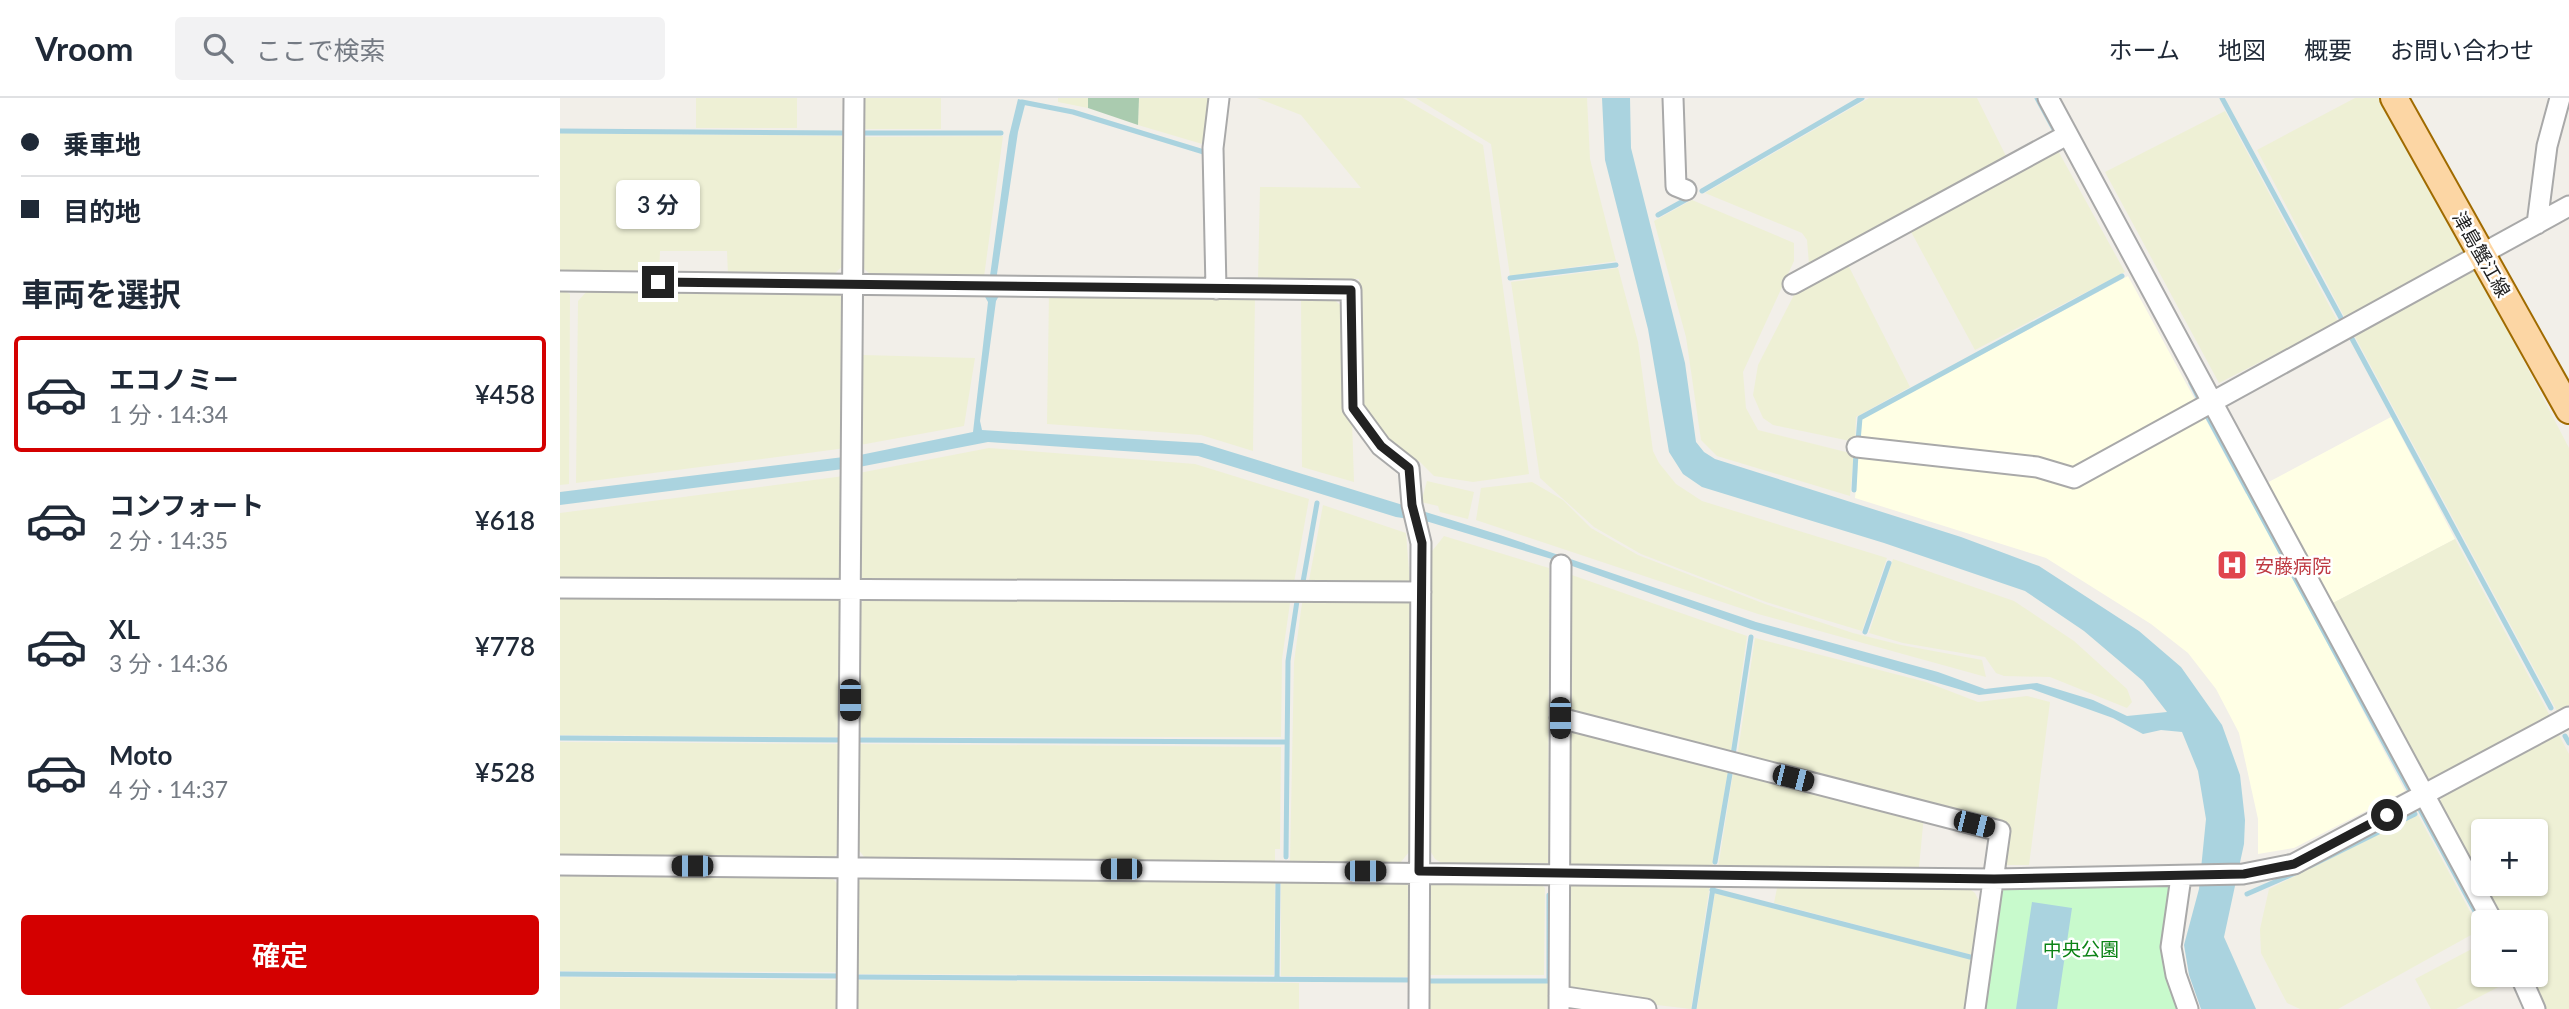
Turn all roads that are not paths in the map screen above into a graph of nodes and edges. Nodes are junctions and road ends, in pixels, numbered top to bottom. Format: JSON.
{"nodes":[{"id":1,"x":854,"y":98,"type":"edge"},
{"id":2,"x":1219,"y":98,"type":"edge"},
{"id":3,"x":1673,"y":98,"type":"edge"},
{"id":4,"x":2048,"y":98,"type":"edge"},
{"id":5,"x":2393,"y":98,"type":"edge"},
{"id":6,"x":2560,"y":98,"type":"edge"},
{"id":7,"x":2067,"y":135,"type":"junction"},
{"id":8,"x":1686,"y":190,"type":"dead end"},
{"id":9,"x":2569,"y":206,"type":"edge"},
{"id":10,"x":2537,"y":224,"type":"junction"},
{"id":11,"x":2482,"y":255,"type":"junction"},
{"id":12,"x":560,"y":281,"type":"edge"},
{"id":13,"x":853,"y":283,"type":"junction"},
{"id":14,"x":1793,"y":284,"type":"dead end"},
{"id":15,"x":1216,"y":289,"type":"junction"},
{"id":16,"x":2211,"y":400,"type":"junction"},
{"id":17,"x":2569,"y":410,"type":"edge"},
{"id":18,"x":1857,"y":447,"type":"dead end"},
{"id":19,"x":1561,"y":565,"type":"dead end"},
{"id":20,"x":560,"y":587,"type":"edge"},
{"id":21,"x":851,"y":588,"type":"junction"},
{"id":22,"x":1421,"y":592,"type":"junction"},
{"id":23,"x":2569,"y":717,"type":"edge"},
{"id":24,"x":1560,"y":718,"type":"junction"},
{"id":25,"x":2417,"y":798,"type":"junction"},
{"id":26,"x":560,"y":865,"type":"edge"},
{"id":27,"x":849,"y":867,"type":"junction"},
{"id":28,"x":1419,"y":871,"type":"junction"},
{"id":29,"x":1558,"y":874,"type":"junction"},
{"id":30,"x":2189,"y":877,"type":"junction"},
{"id":31,"x":1994,"y":879,"type":"junction"},
{"id":32,"x":2486,"y":910,"type":"edge"},
{"id":33,"x":2526,"y":987,"type":"edge"},
{"id":34,"x":1559,"y":1003,"type":"edge"},
{"id":35,"x":847,"y":1009,"type":"edge"},
{"id":36,"x":1419,"y":1009,"type":"edge"},
{"id":37,"x":1646,"y":1009,"type":"edge"},
{"id":38,"x":1975,"y":1009,"type":"edge"},
{"id":39,"x":2188,"y":1009,"type":"edge"},
{"id":40,"x":2535,"y":1009,"type":"edge"}],
"edges":[{"from":1,"to":13,"type":"street"},
{"from":2,"to":15,"type":"street"},
{"from":3,"to":8,"type":"street"},
{"from":4,"to":7,"type":"street"},
{"from":5,"to":11,"type":"main road","name":"津島蟹江線"},
{"from":6,"to":10,"type":"street"},
{"from":7,"to":14,"type":"street"},
{"from":7,"to":16,"type":"street"},
{"from":9,"to":10,"type":"street"},
{"from":10,"to":11,"type":"street"},
{"from":11,"to":16,"type":"street"},
{"from":11,"to":17,"type":"main road","name":"津島蟹江線"},
{"from":12,"to":13,"type":"street"},
{"from":13,"to":15,"type":"street"},
{"from":13,"to":21,"type":"street"},
{"from":15,"to":22,"type":"street"},
{"from":16,"to":18,"type":"street"},
{"from":16,"to":25,"type":"street"},
{"from":19,"to":24,"type":"street"},
{"from":20,"to":21,"type":"street"},
{"from":21,"to":22,"type":"street"},
{"from":21,"to":27,"type":"street"},
{"from":22,"to":28,"type":"street"},
{"from":23,"to":25,"type":"street"},
{"from":24,"to":29,"type":"street"},
{"from":24,"to":31,"type":"street"},
{"from":25,"to":30,"type":"street"},
{"from":25,"to":32,"type":"street"},
{"from":26,"to":27,"type":"street"},
{"from":27,"to":28,"type":"street"},
{"from":27,"to":35,"type":"street"},
{"from":28,"to":29,"type":"street"},
{"from":28,"to":36,"type":"street"},
{"from":29,"to":31,"type":"street"},
{"from":29,"to":34,"type":"street"},
{"from":30,"to":31,"type":"street"},
{"from":30,"to":39,"type":"street"},
{"from":31,"to":38,"type":"street"},
{"from":33,"to":40,"type":"street"},
{"from":34,"to":37,"type":"street"}]}
